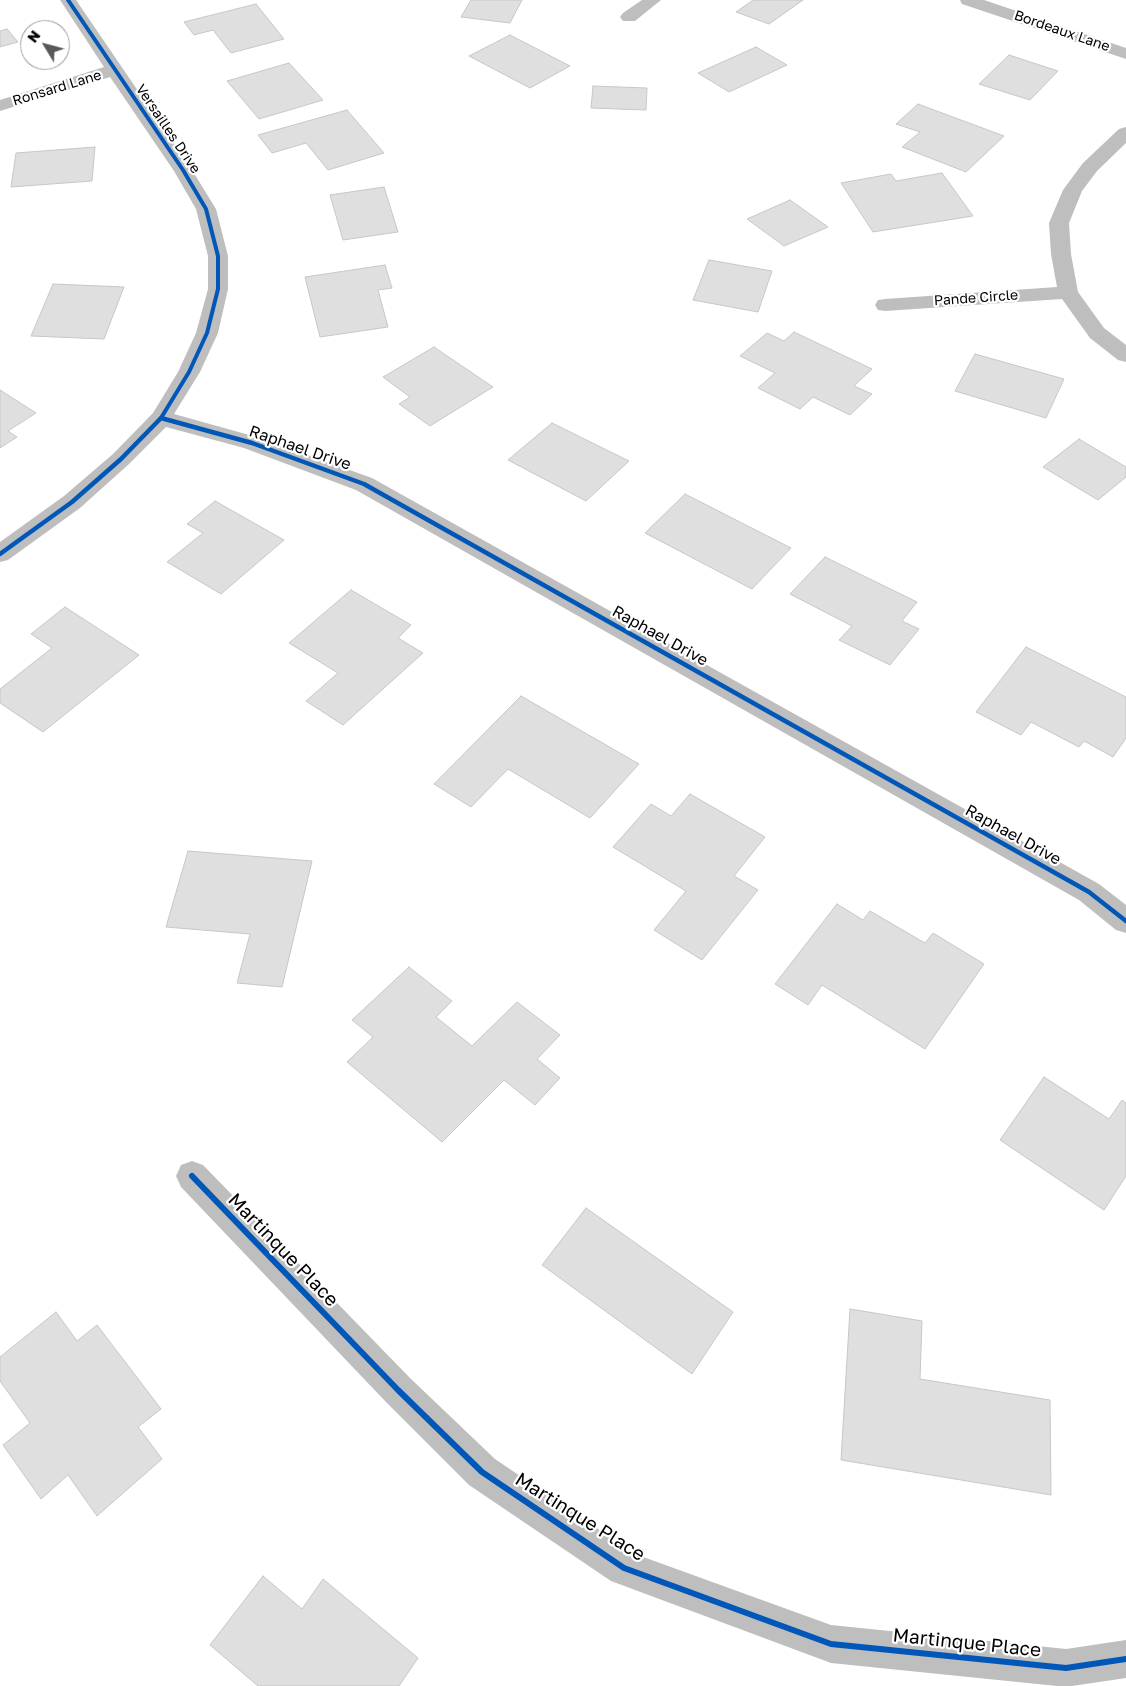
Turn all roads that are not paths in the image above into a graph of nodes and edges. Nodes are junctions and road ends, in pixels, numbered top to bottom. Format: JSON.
{"nodes":[{"id":1,"x":68,"y":0,"type":"edge"},
{"id":2,"x":653,"y":0,"type":"edge"},
{"id":3,"x":968,"y":0,"type":"edge"},
{"id":4,"x":629,"y":17,"type":"dead end"},
{"id":5,"x":1126,"y":54,"type":"edge"},
{"id":6,"x":114,"y":70,"type":"junction"},
{"id":7,"x":0,"y":106,"type":"edge"},
{"id":8,"x":1126,"y":133,"type":"edge"},
{"id":9,"x":1068,"y":292,"type":"junction"},
{"id":10,"x":885,"y":304,"type":"dead end"},
{"id":11,"x":1126,"y":355,"type":"edge"},
{"id":12,"x":161,"y":418,"type":"junction"},
{"id":13,"x":0,"y":554,"type":"edge"},
{"id":14,"x":1126,"y":921,"type":"edge"},
{"id":15,"x":192,"y":1176,"type":"dead end"},
{"id":16,"x":1126,"y":1659,"type":"edge"}],
"edges":[{"from":1,"to":6,"type":"street","name":"Versailles Drive"},
{"from":2,"to":4,"type":"street"},
{"from":3,"to":5,"type":"street","name":"Bordeaux Lane"},
{"from":6,"to":7,"type":"street","name":"Ronsard Lane"},
{"from":6,"to":12,"type":"street","name":"Versailles Drive"},
{"from":8,"to":9,"type":"street"},
{"from":9,"to":10,"type":"street","name":"Pande Circle"},
{"from":9,"to":11,"type":"street"},
{"from":12,"to":13,"type":"street","name":"Versailles Drive"},
{"from":12,"to":14,"type":"street","name":"Raphael Drive"},
{"from":15,"to":16,"type":"street","name":"Martinque Place"}]}
